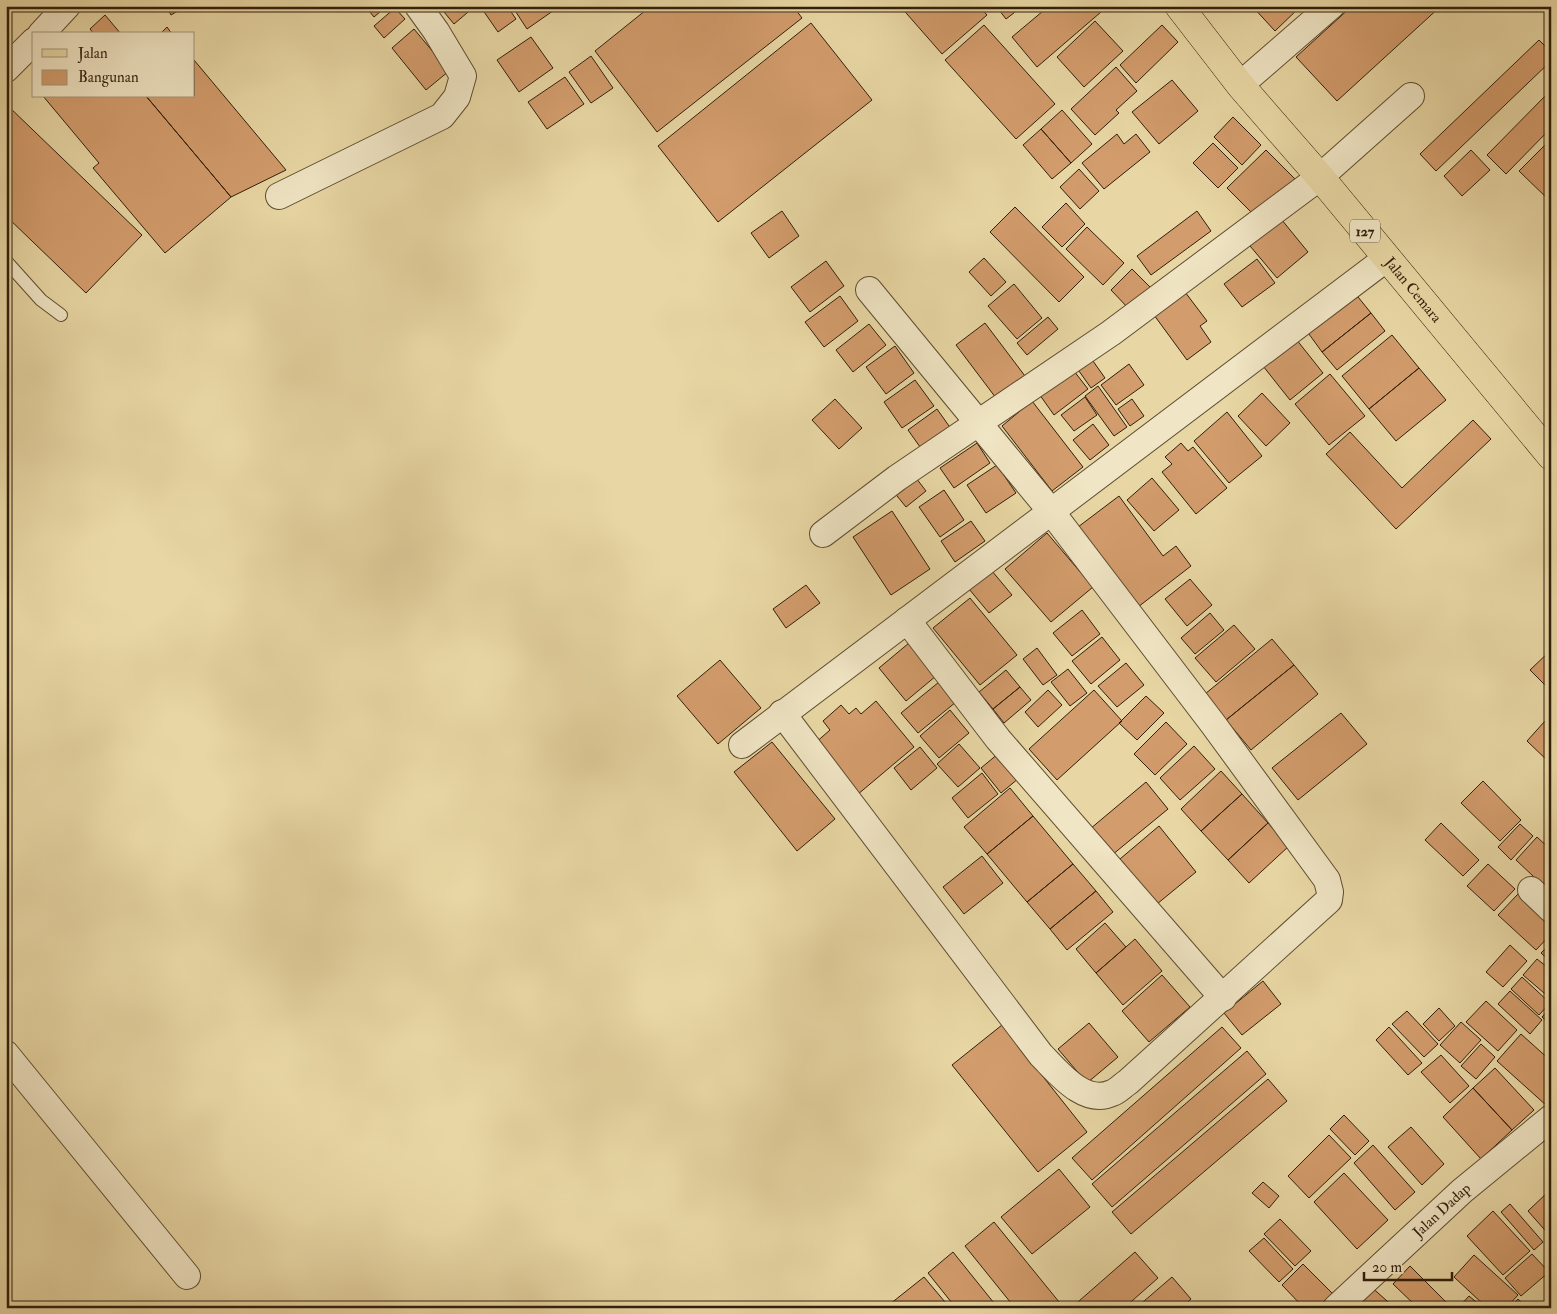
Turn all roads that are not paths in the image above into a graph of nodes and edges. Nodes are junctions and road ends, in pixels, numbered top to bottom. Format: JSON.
{"nodes":[{"id":1,"x":67,"y":6,"type":"edge"},
{"id":2,"x":418,"y":6,"type":"edge"},
{"id":3,"x":1179,"y":6,"type":"edge"},
{"id":4,"x":1331,"y":6,"type":"edge"},
{"id":5,"x":43,"y":32,"type":"edge"},
{"id":6,"x":32,"y":43,"type":"edge"},
{"id":7,"x":6,"y":69,"type":"edge"},
{"id":8,"x":1240,"y":85,"type":"junction"},
{"id":9,"x":1411,"y":96,"type":"dead end"},
{"id":10,"x":1320,"y":177,"type":"junction"},
{"id":11,"x":279,"y":196,"type":"dead end"},
{"id":12,"x":1387,"y":258,"type":"junction"},
{"id":13,"x":6,"y":261,"type":"edge"},
{"id":14,"x":869,"y":290,"type":"dead end"},
{"id":15,"x":61,"y":315,"type":"dead end"},
{"id":16,"x":978,"y":424,"type":"junction"},
{"id":17,"x":1551,"y":456,"type":"edge"},
{"id":18,"x":1050,"y":510,"type":"junction"},
{"id":19,"x":823,"y":534,"type":"dead end"},
{"id":20,"x":907,"y":620,"type":"junction"},
{"id":21,"x":782,"y":713,"type":"junction"},
{"id":22,"x":742,"y":745,"type":"dead end"},
{"id":23,"x":1531,"y":890,"type":"dead end"},
{"id":24,"x":1551,"y":909,"type":"edge"},
{"id":25,"x":1223,"y":998,"type":"junction"},
{"id":26,"x":6,"y":1054,"type":"edge"},
{"id":27,"x":1551,"y":1118,"type":"edge"},
{"id":28,"x":186,"y":1276,"type":"dead end"},
{"id":29,"x":1336,"y":1308,"type":"edge"}],
"edges":[{"from":1,"to":5,"type":"street"},
{"from":2,"to":11,"type":"street"},
{"from":3,"to":8,"type":"main road","name":"Jalan Cemara","number":"127"},
{"from":4,"to":8,"type":"street"},
{"from":6,"to":7,"type":"street"},
{"from":8,"to":10,"type":"main road","name":"Jalan Cemara","number":"127"},
{"from":9,"to":10,"type":"street"},
{"from":10,"to":12,"type":"main road","name":"Jalan Cemara","number":"127"},
{"from":10,"to":16,"type":"street"},
{"from":12,"to":17,"type":"main road","name":"Jalan Cemara","number":"127"},
{"from":12,"to":18,"type":"street"},
{"from":13,"to":15,"type":"lane"},
{"from":14,"to":16,"type":"street"},
{"from":16,"to":18,"type":"street"},
{"from":16,"to":19,"type":"street"},
{"from":18,"to":20,"type":"street"},
{"from":18,"to":25,"type":"street"},
{"from":20,"to":21,"type":"street"},
{"from":20,"to":25,"type":"street"},
{"from":21,"to":22,"type":"street"},
{"from":21,"to":25,"type":"street"},
{"from":23,"to":24,"type":"street"},
{"from":26,"to":28,"type":"street"},
{"from":27,"to":29,"type":"street","name":"Jalan Dadap"}]}
